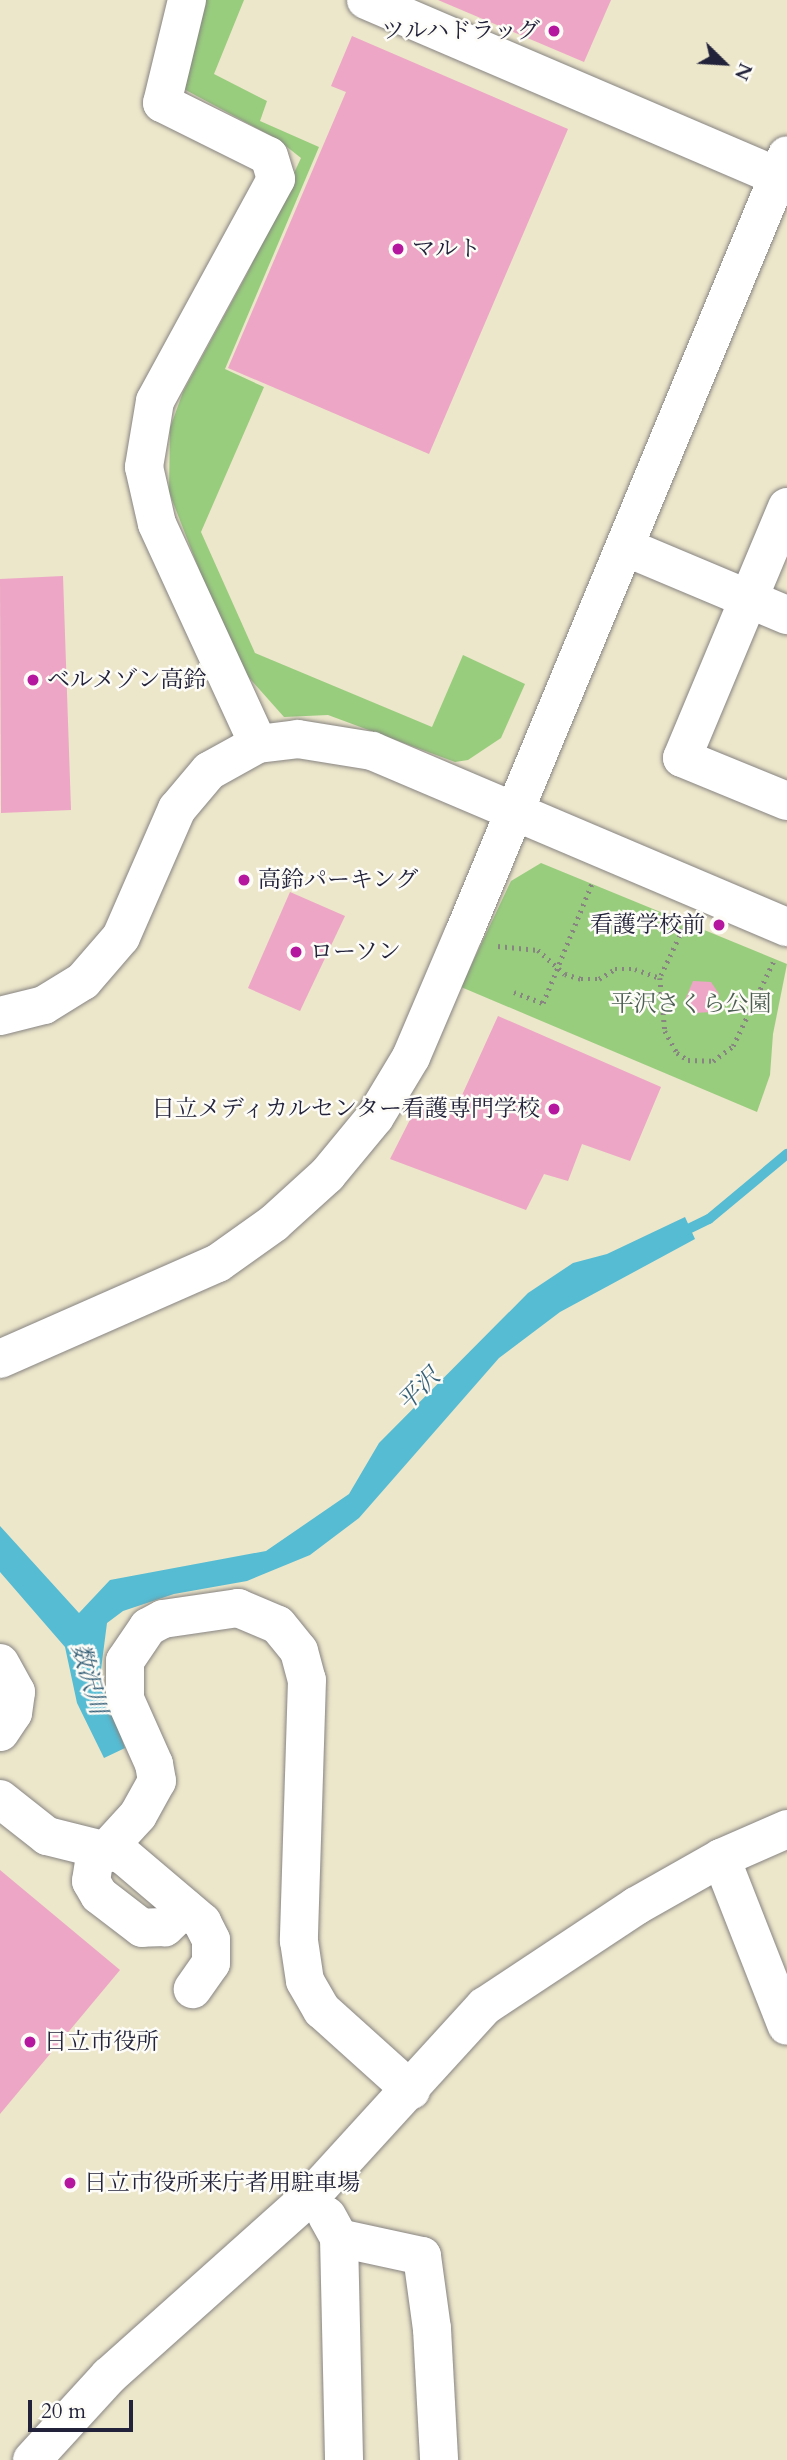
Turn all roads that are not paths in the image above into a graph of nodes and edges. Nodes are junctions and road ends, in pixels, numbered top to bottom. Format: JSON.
{"nodes":[{"id":1,"x":187,"y":0,"type":"edge"},
{"id":2,"x":366,"y":0,"type":"edge"},
{"id":3,"x":782,"y":166,"type":"edge"},
{"id":4,"x":787,"y":507,"type":"edge"},
{"id":5,"x":625,"y":547,"type":"junction"},
{"id":6,"x":749,"y":599,"type":"junction"},
{"id":7,"x":787,"y":615,"type":"edge"},
{"id":8,"x":258,"y":744,"type":"junction"},
{"id":9,"x":787,"y":801,"type":"edge"},
{"id":10,"x":515,"y":810,"type":"junction"},
{"id":11,"x":784,"y":939,"type":"edge"},
{"id":12,"x":0,"y":1016,"type":"edge"},
{"id":13,"x":0,"y":1359,"type":"edge"},
{"id":14,"x":0,"y":1663,"type":"edge"},
{"id":15,"x":0,"y":1732,"type":"edge"},
{"id":16,"x":0,"y":1799,"type":"edge"},
{"id":17,"x":787,"y":1829,"type":"edge"},
{"id":18,"x":107,"y":1848,"type":"junction"},
{"id":19,"x":721,"y":1858,"type":"junction"},
{"id":20,"x":193,"y":1989,"type":"dead end"},
{"id":21,"x":787,"y":2025,"type":"edge"},
{"id":22,"x":411,"y":2090,"type":"junction"},
{"id":23,"x":314,"y":2193,"type":"junction"},
{"id":24,"x":339,"y":2238,"type":"junction"},
{"id":25,"x":32,"y":2460,"type":"edge"},
{"id":26,"x":344,"y":2460,"type":"edge"},
{"id":27,"x":439,"y":2460,"type":"edge"}],
"edges":[{"from":1,"to":8,"type":"street"},
{"from":2,"to":3,"type":"street"},
{"from":3,"to":5,"type":"street"},
{"from":4,"to":6,"type":"street"},
{"from":5,"to":6,"type":"street"},
{"from":5,"to":10,"type":"street"},
{"from":6,"to":7,"type":"street"},
{"from":6,"to":9,"type":"street"},
{"from":8,"to":10,"type":"street"},
{"from":8,"to":12,"type":"street"},
{"from":10,"to":11,"type":"street"},
{"from":10,"to":13,"type":"street"},
{"from":14,"to":15,"type":"street"},
{"from":16,"to":18,"type":"street"},
{"from":17,"to":19,"type":"street"},
{"from":18,"to":20,"type":"street"},
{"from":18,"to":22,"type":"street"},
{"from":19,"to":21,"type":"street"},
{"from":19,"to":22,"type":"street"},
{"from":22,"to":23,"type":"street"},
{"from":23,"to":24,"type":"street"},
{"from":23,"to":25,"type":"street"},
{"from":24,"to":26,"type":"street"},
{"from":24,"to":27,"type":"street"}]}
